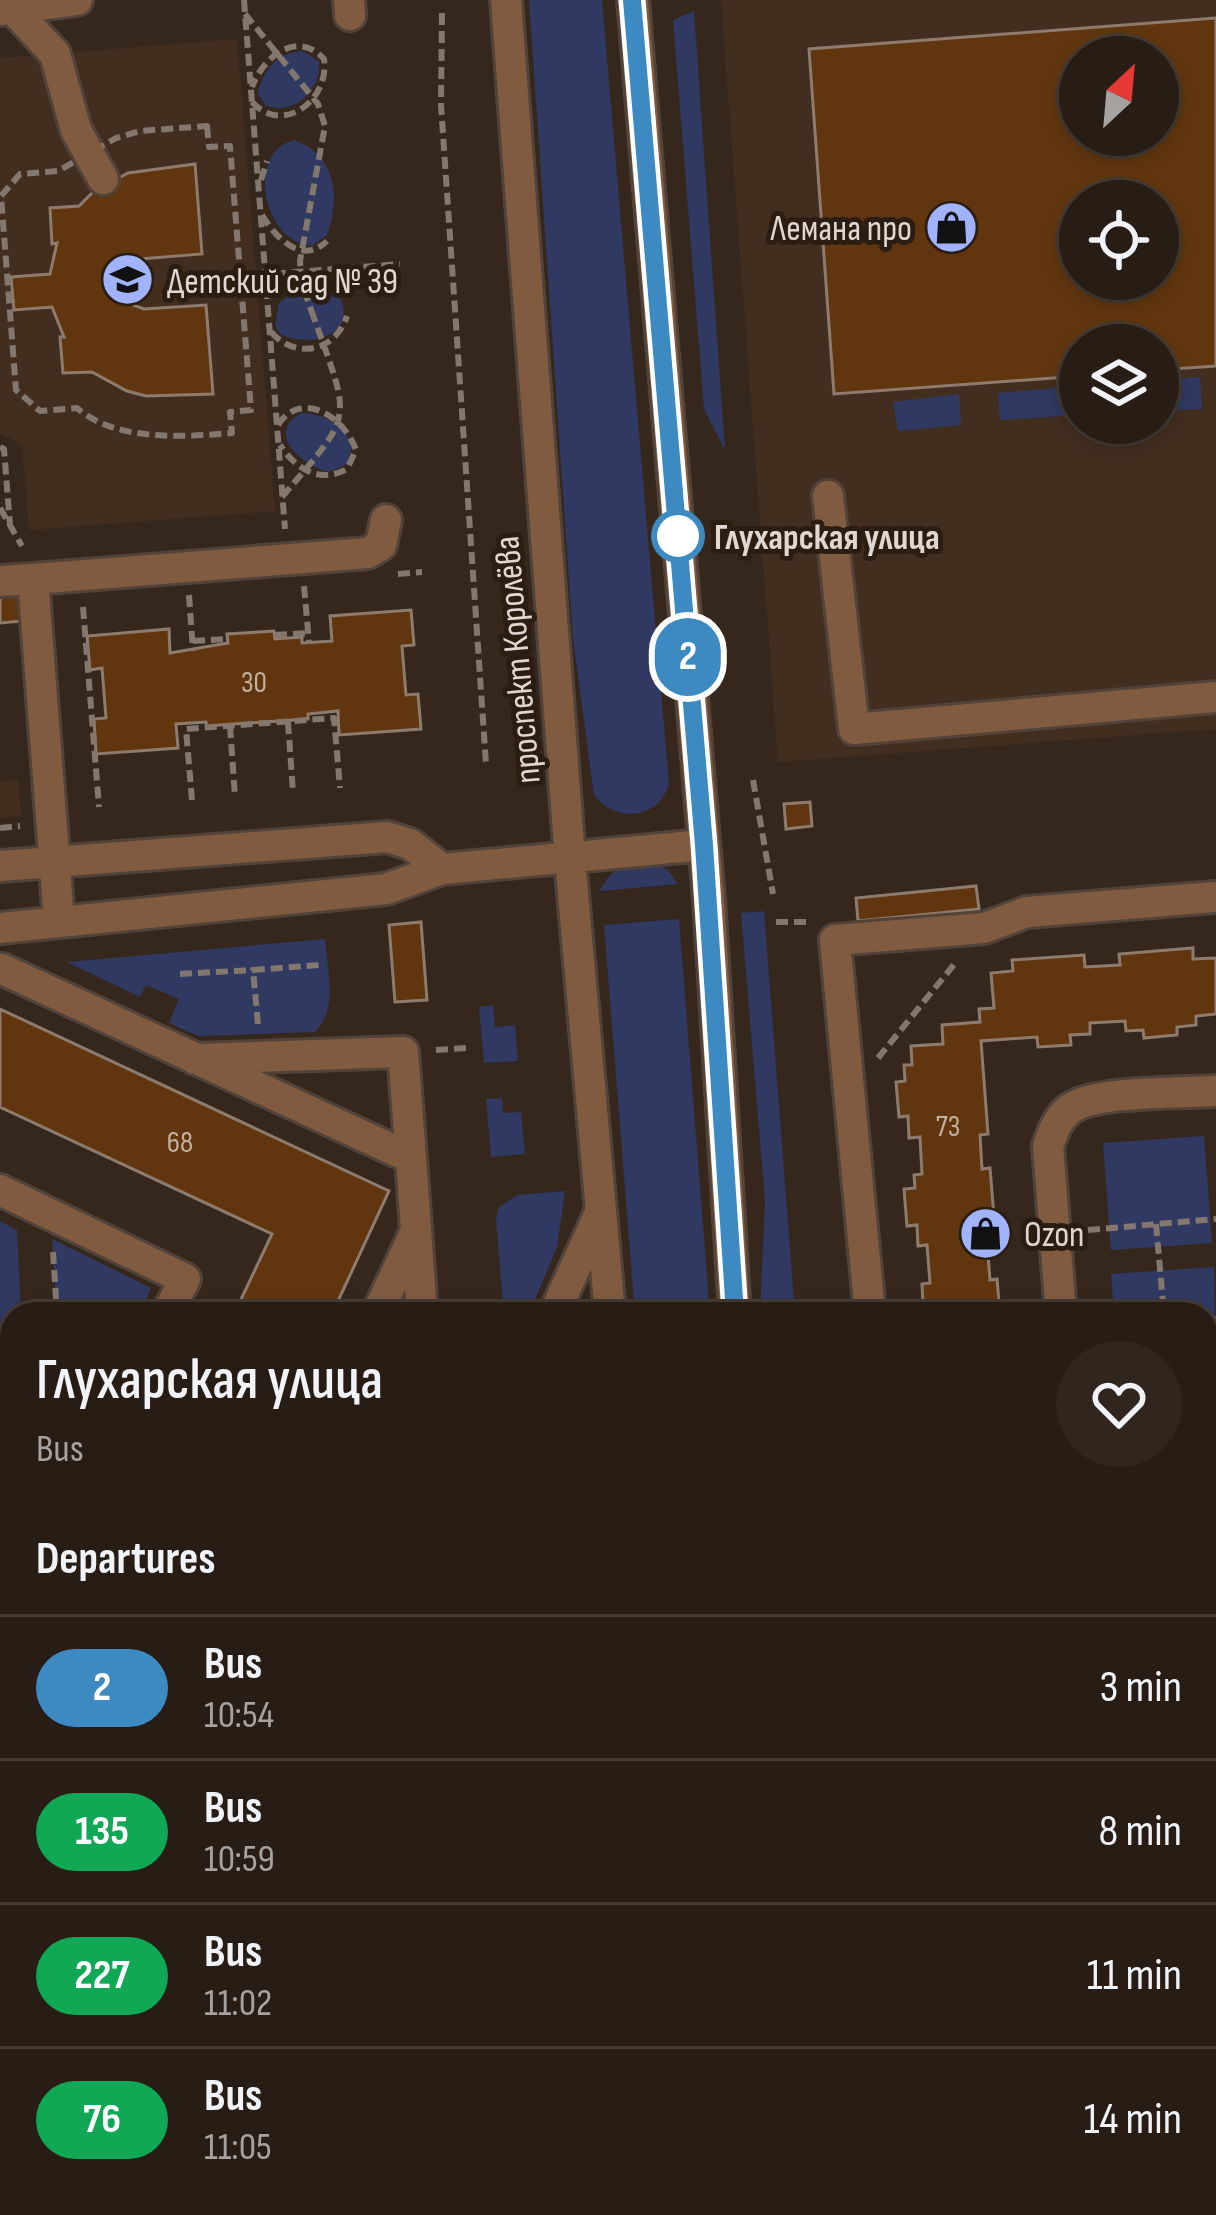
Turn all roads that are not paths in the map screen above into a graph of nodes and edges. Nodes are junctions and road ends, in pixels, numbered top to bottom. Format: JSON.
{"nodes":[{"id":1,"x":77,"y":0,"type":"edge"},
{"id":2,"x":506,"y":0,"type":"edge"},
{"id":3,"x":633,"y":0,"type":"edge"},
{"id":4,"x":7,"y":10,"type":"edge"},
{"id":5,"x":96,"y":165,"type":"road end"},
{"id":6,"x":827,"y":496,"type":"dead end"},
{"id":7,"x":386,"y":520,"type":"dead end"},
{"id":8,"x":33,"y":578,"type":"junction"},
{"id":9,"x":0,"y":581,"type":"edge"},
{"id":10,"x":1216,"y":698,"type":"edge"},
{"id":11,"x":704,"y":845,"type":"junction"},
{"id":12,"x":570,"y":859,"type":"junction"},
{"id":13,"x":55,"y":862,"type":"junction"},
{"id":14,"x":0,"y":866,"type":"edge"},
{"id":15,"x":442,"y":868,"type":"junction"},
{"id":16,"x":1216,"y":897,"type":"edge"},
{"id":17,"x":59,"y":921,"type":"junction"},
{"id":18,"x":0,"y":928,"type":"edge"},
{"id":19,"x":0,"y":969,"type":"edge"},
{"id":20,"x":195,"y":1059,"type":"junction"},
{"id":21,"x":1216,"y":1091,"type":"edge"},
{"id":22,"x":411,"y":1157,"type":"junction"},
{"id":23,"x":0,"y":1190,"type":"edge"},
{"id":24,"x":599,"y":1215,"type":"junction"},
{"id":25,"x":417,"y":1230,"type":"junction"},
{"id":26,"x":173,"y":1302,"type":"edge"},
{"id":27,"x":383,"y":1302,"type":"edge"},
{"id":28,"x":421,"y":1302,"type":"edge"},
{"id":29,"x":559,"y":1302,"type":"edge"},
{"id":30,"x":609,"y":1302,"type":"edge"},
{"id":31,"x":734,"y":1302,"type":"edge"},
{"id":32,"x":869,"y":1302,"type":"edge"},
{"id":33,"x":1060,"y":1302,"type":"edge"}],
"edges":[{"from":1,"to":4,"type":"street"},
{"from":2,"to":12,"type":"street","name":"проспект Королёва"},
{"from":3,"to":11,"type":"street"},
{"from":4,"to":5,"type":"street"},
{"from":6,"to":10,"type":"street"},
{"from":7,"to":8,"type":"street"},
{"from":8,"to":9,"type":"street"},
{"from":8,"to":13,"type":"street"},
{"from":11,"to":12,"type":"street"},
{"from":11,"to":31,"type":"street"},
{"from":12,"to":15,"type":"street"},
{"from":12,"to":24,"type":"street","name":"проспект Королёва"},
{"from":13,"to":14,"type":"street"},
{"from":13,"to":15,"type":"street"},
{"from":13,"to":17,"type":"street"},
{"from":15,"to":17,"type":"street"},
{"from":16,"to":32,"type":"street"},
{"from":17,"to":18,"type":"street"},
{"from":19,"to":20,"type":"street"},
{"from":20,"to":22,"type":"street"},
{"from":20,"to":22,"type":"street"},
{"from":21,"to":33,"type":"street"},
{"from":22,"to":25,"type":"street"},
{"from":23,"to":26,"type":"street"},
{"from":24,"to":29,"type":"street"},
{"from":24,"to":30,"type":"street","name":"проспект Королёва"},
{"from":25,"to":27,"type":"street"},
{"from":25,"to":28,"type":"street"}]}
